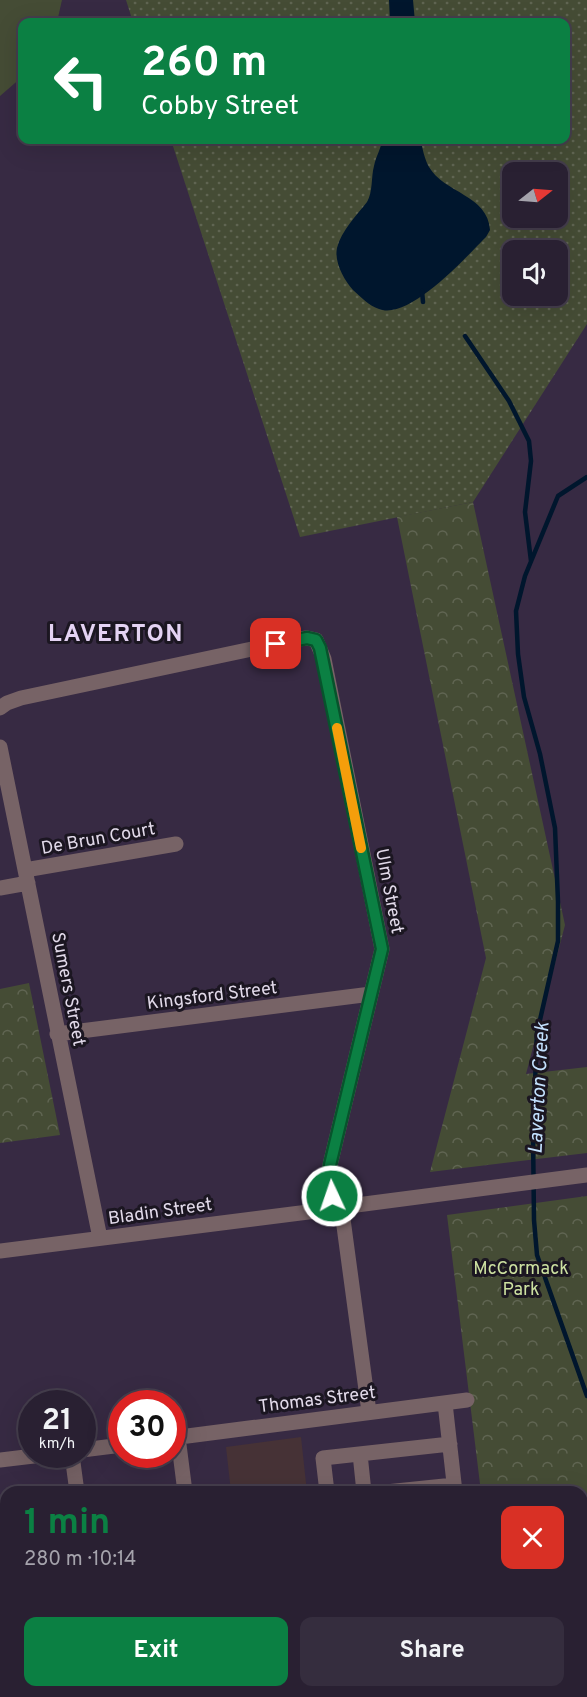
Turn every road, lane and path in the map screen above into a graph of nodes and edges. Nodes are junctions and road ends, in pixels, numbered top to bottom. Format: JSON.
{"nodes":[{"id":1,"x":0,"y":708,"type":"edge"},
{"id":2,"x":0,"y":747,"type":"edge"},
{"id":3,"x":177,"y":844,"type":"dead end"},
{"id":4,"x":27,"y":876,"type":"junction"},
{"id":5,"x":0,"y":888,"type":"edge"},
{"id":6,"x":371,"y":994,"type":"junction"},
{"id":7,"x":57,"y":1034,"type":"junction"},
{"id":8,"x":583,"y":1176,"type":"edge"},
{"id":9,"x":328,"y":1203,"type":"junction"},
{"id":10,"x":346,"y":1213,"type":"junction"},
{"id":11,"x":100,"y":1238,"type":"junction"},
{"id":12,"x":0,"y":1251,"type":"edge"},
{"id":13,"x":466,"y":1400,"type":"dead end"},
{"id":14,"x":445,"y":1403,"type":"junction"},
{"id":15,"x":369,"y":1412,"type":"junction"},
{"id":16,"x":186,"y":1436,"type":"edge"},
{"id":17,"x":450,"y":1444,"type":"junction"},
{"id":18,"x":360,"y":1454,"type":"junction"},
{"id":19,"x":18,"y":1458,"type":"edge"},
{"id":20,"x":0,"y":1460,"type":"edge"},
{"id":21,"x":74,"y":1468,"type":"edge"},
{"id":22,"x":181,"y":1468,"type":"edge"},
{"id":23,"x":76,"y":1486,"type":"edge"},
{"id":24,"x":184,"y":1486,"type":"edge"},
{"id":25,"x":326,"y":1486,"type":"edge"},
{"id":26,"x":363,"y":1486,"type":"edge"},
{"id":27,"x":454,"y":1486,"type":"edge"}],
"edges":[{"from":1,"to":6,"type":"street","name":"Ulm Street"},
{"from":2,"to":4,"type":"street","name":"Sumers Street"},
{"from":3,"to":4,"type":"street","name":"De Brun Court"},
{"from":4,"to":5,"type":"street","name":"De Brun Court"},
{"from":4,"to":7,"type":"street","name":"Sumers Street"},
{"from":6,"to":7,"type":"street","name":"Kingsford Street"},
{"from":6,"to":9,"type":"street","name":"Ulm Street"},
{"from":7,"to":11,"type":"street","name":"Sumers Street"},
{"from":8,"to":10,"type":"street"},
{"from":9,"to":10,"type":"street"},
{"from":9,"to":10,"type":"street"},
{"from":9,"to":11,"type":"street","name":"Bladin Street"},
{"from":10,"to":15,"type":"street"},
{"from":11,"to":12,"type":"street","name":"Bladin Street"},
{"from":13,"to":14,"type":"street","name":"Thomas Street"},
{"from":14,"to":15,"type":"street","name":"Thomas Street"},
{"from":14,"to":17,"type":"street"},
{"from":15,"to":16,"type":"street","name":"Thomas Street"},
{"from":17,"to":18,"type":"street"},
{"from":17,"to":27,"type":"street"},
{"from":18,"to":25,"type":"street"},
{"from":18,"to":26,"type":"street"},
{"from":19,"to":20,"type":"street"},
{"from":21,"to":23,"type":"street"},
{"from":22,"to":24,"type":"street"}]}
